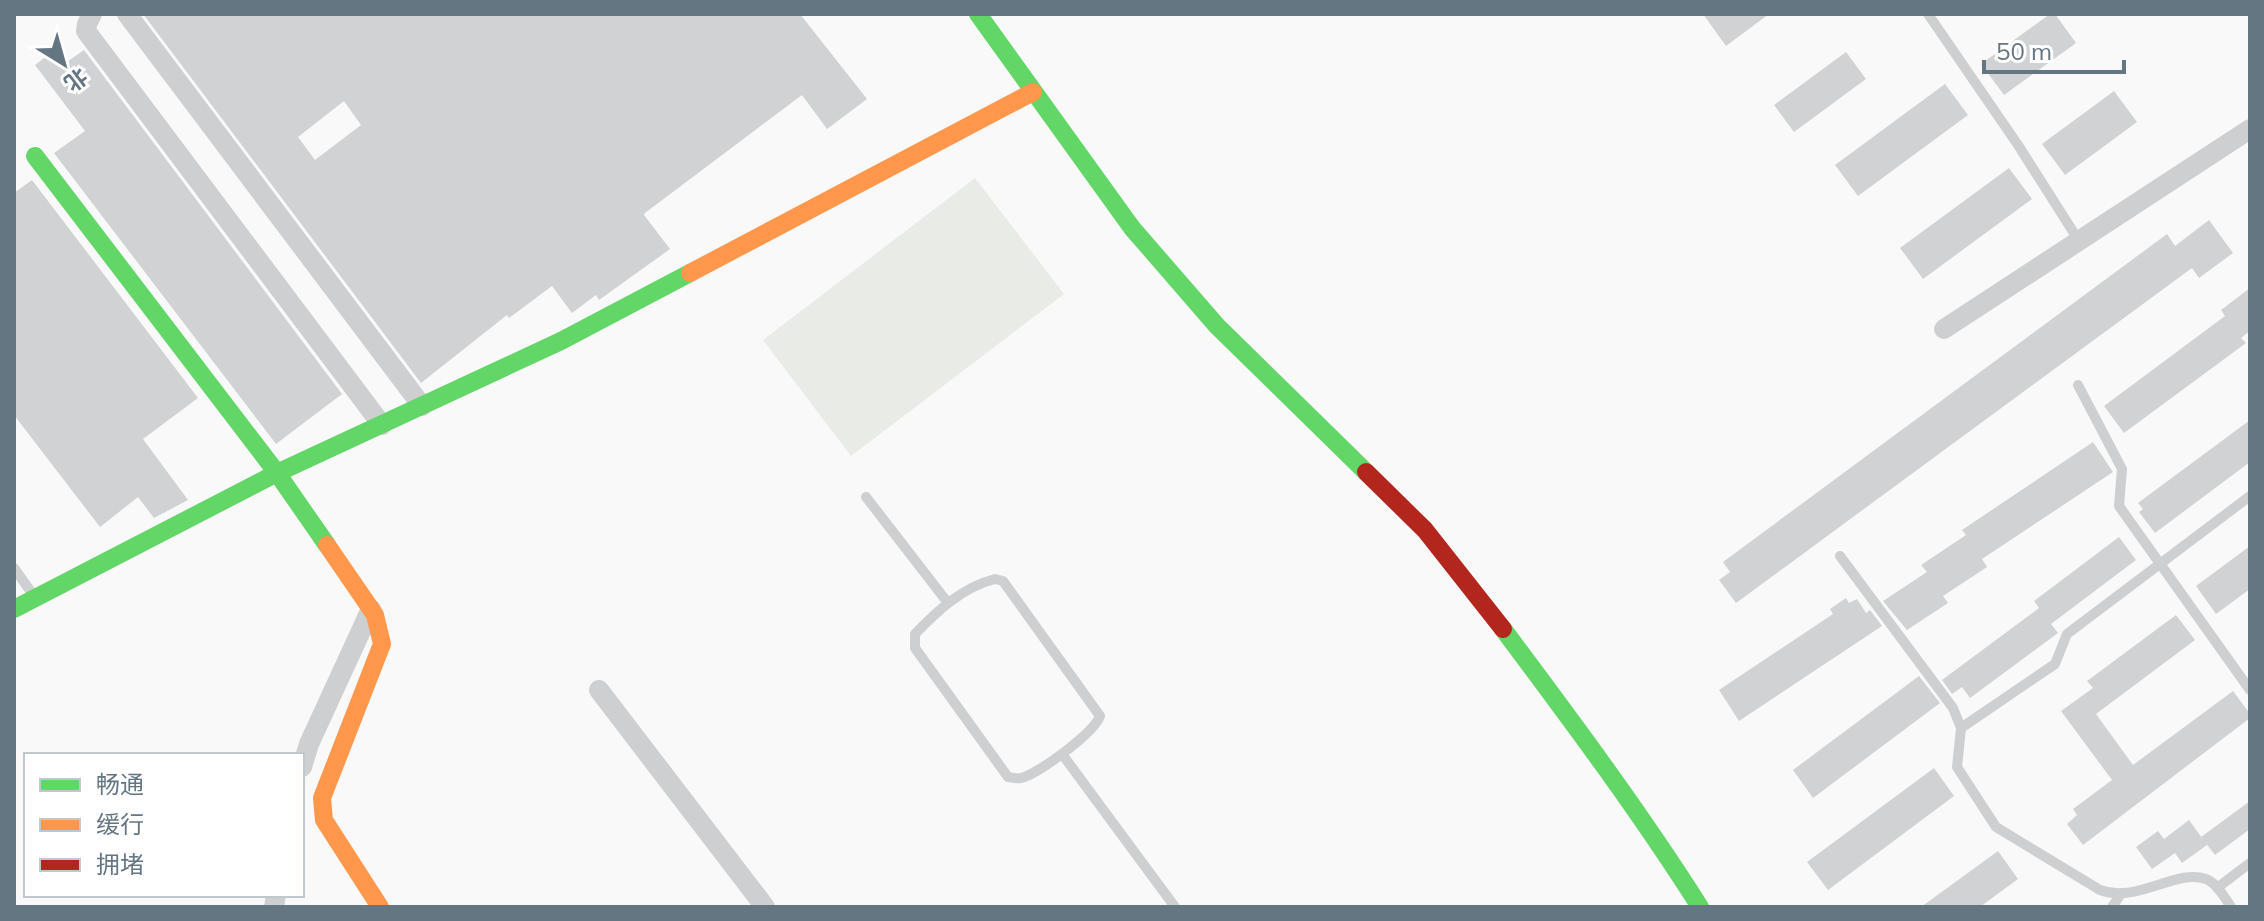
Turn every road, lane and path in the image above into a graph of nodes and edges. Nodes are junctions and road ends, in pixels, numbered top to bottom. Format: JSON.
{"nodes":[{"id":1,"x":92,"y":14,"type":"edge"},
{"id":2,"x":127,"y":14,"type":"edge"},
{"id":3,"x":978,"y":14,"type":"edge"},
{"id":4,"x":1928,"y":14,"type":"edge"},
{"id":5,"x":1033,"y":92,"type":"junction"},
{"id":6,"x":2250,"y":129,"type":"edge"},
{"id":7,"x":35,"y":156,"type":"dead end"},
{"id":8,"x":2079,"y":241,"type":"junction"},
{"id":9,"x":1944,"y":329,"type":"dead end"},
{"id":10,"x":2078,"y":385,"type":"dead end"},
{"id":11,"x":422,"y":406,"type":"junction"},
{"id":12,"x":382,"y":425,"type":"junction"},
{"id":13,"x":277,"y":473,"type":"junction"},
{"id":14,"x":2250,"y":496,"type":"edge"},
{"id":15,"x":866,"y":497,"type":"dead end"},
{"id":16,"x":1840,"y":556,"type":"dead end"},
{"id":17,"x":2160,"y":563,"type":"junction"},
{"id":18,"x":14,"y":568,"type":"edge"},
{"id":19,"x":35,"y":598,"type":"junction"},
{"id":20,"x":948,"y":603,"type":"junction"},
{"id":21,"x":14,"y":609,"type":"edge"},
{"id":22,"x":371,"y":609,"type":"junction"},
{"id":23,"x":599,"y":690,"type":"dead end"},
{"id":24,"x":2250,"y":690,"type":"edge"},
{"id":25,"x":1961,"y":728,"type":"junction"},
{"id":26,"x":1062,"y":754,"type":"junction"},
{"id":27,"x":304,"y":760,"type":"edge"},
{"id":28,"x":312,"y":808,"type":"edge"},
{"id":29,"x":2250,"y":863,"type":"edge"},
{"id":30,"x":2217,"y":888,"type":"junction"},
{"id":31,"x":2121,"y":894,"type":"junction"},
{"id":32,"x":380,"y":907,"type":"edge"},
{"id":33,"x":765,"y":907,"type":"edge"},
{"id":34,"x":1175,"y":907,"type":"edge"},
{"id":35,"x":1700,"y":907,"type":"edge"},
{"id":36,"x":2112,"y":907,"type":"edge"},
{"id":37,"x":2231,"y":907,"type":"edge"}],
"edges":[{"from":1,"to":12,"type":"street"},
{"from":2,"to":11,"type":"street"},
{"from":3,"to":5,"type":"street"},
{"from":4,"to":8,"type":"lane"},
{"from":5,"to":11,"type":"street"},
{"from":5,"to":35,"type":"street"},
{"from":6,"to":8,"type":"street"},
{"from":7,"to":13,"type":"street"},
{"from":8,"to":9,"type":"street"},
{"from":10,"to":17,"type":"lane"},
{"from":11,"to":12,"type":"street"},
{"from":12,"to":13,"type":"street"},
{"from":13,"to":19,"type":"street"},
{"from":13,"to":22,"type":"street"},
{"from":14,"to":17,"type":"lane"},
{"from":15,"to":20,"type":"lane"},
{"from":16,"to":25,"type":"lane"},
{"from":17,"to":24,"type":"lane"},
{"from":17,"to":25,"type":"lane"},
{"from":18,"to":19,"type":"lane"},
{"from":19,"to":21,"type":"street"},
{"from":20,"to":26,"type":"lane"},
{"from":20,"to":26,"type":"lane"},
{"from":22,"to":27,"type":"street"},
{"from":22,"to":28,"type":"street"},
{"from":23,"to":33,"type":"street"},
{"from":25,"to":31,"type":"lane"},
{"from":26,"to":34,"type":"lane"},
{"from":28,"to":32,"type":"street"},
{"from":29,"to":30,"type":"lane"},
{"from":30,"to":31,"type":"lane"},
{"from":30,"to":37,"type":"lane"},
{"from":31,"to":36,"type":"lane"}]}
